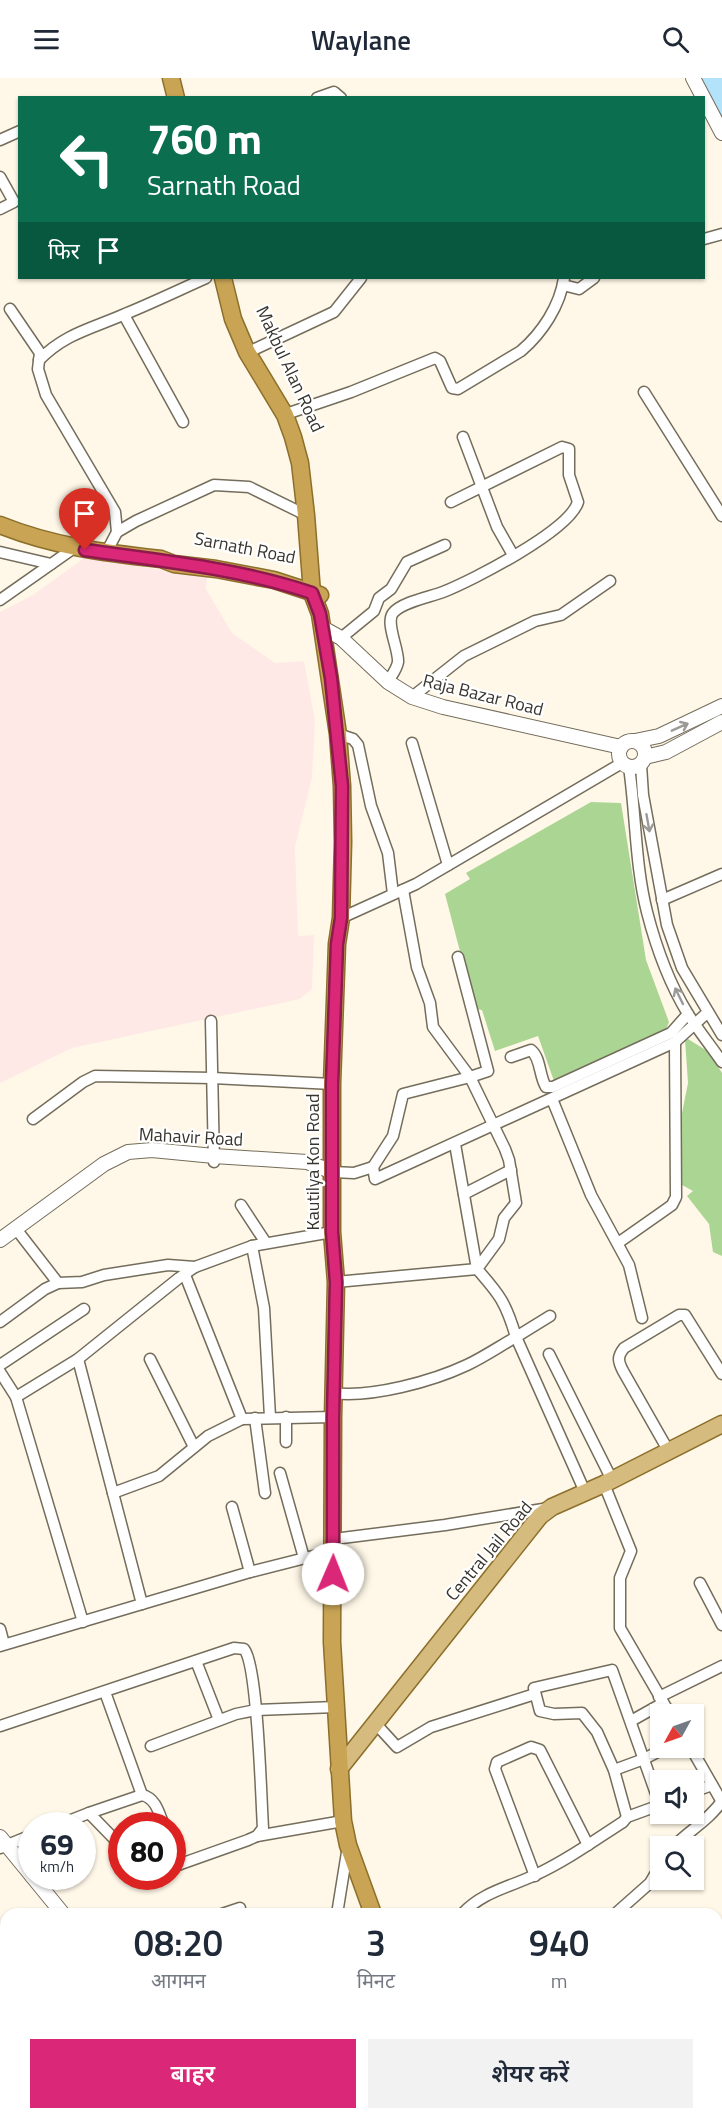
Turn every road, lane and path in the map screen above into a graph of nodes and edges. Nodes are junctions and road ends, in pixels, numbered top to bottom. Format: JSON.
{"nodes":[{"id":1,"x":171,"y":78,"type":"edge"},
{"id":2,"x":182,"y":78,"type":"edge"},
{"id":3,"x":693,"y":78,"type":"edge"},
{"id":4,"x":176,"y":96,"type":"edge"},
{"id":5,"x":186,"y":96,"type":"edge"},
{"id":6,"x":323,"y":96,"type":"edge"},
{"id":7,"x":339,"y":96,"type":"edge"},
{"id":8,"x":702,"y":96,"type":"edge"},
{"id":9,"x":705,"y":101,"type":"edge"},
{"id":10,"x":18,"y":132,"type":"edge"},
{"id":11,"x":722,"y":133,"type":"edge"},
{"id":12,"x":0,"y":140,"type":"edge"},
{"id":13,"x":0,"y":177,"type":"edge"},
{"id":14,"x":17,"y":201,"type":"edge"},
{"id":15,"x":0,"y":209,"type":"edge"},
{"id":16,"x":722,"y":234,"type":"edge"},
{"id":17,"x":705,"y":239,"type":"edge"},
{"id":18,"x":204,"y":279,"type":"edge"},
{"id":19,"x":223,"y":279,"type":"edge"},
{"id":20,"x":231,"y":279,"type":"edge"},
{"id":21,"x":360,"y":279,"type":"edge"},
{"id":22,"x":593,"y":279,"type":"edge"},
{"id":23,"x":563,"y":281,"type":"edge"},
{"id":24,"x":10,"y":309,"type":"dead end"},
{"id":25,"x":124,"y":315,"type":"junction"},
{"id":26,"x":255,"y":349,"type":"junction"},
{"id":27,"x":39,"y":360,"type":"junction"},
{"id":28,"x":644,"y":392,"type":"dead end"},
{"id":29,"x":292,"y":412,"type":"junction"},
{"id":30,"x":183,"y":422,"type":"dead end"},
{"id":31,"x":463,"y":437,"type":"dead end"},
{"id":32,"x":481,"y":488,"type":"junction"},
{"id":33,"x":451,"y":502,"type":"dead end"},
{"id":34,"x":306,"y":515,"type":"junction"},
{"id":35,"x":722,"y":516,"type":"edge"},
{"id":36,"x":0,"y":525,"type":"edge"},
{"id":37,"x":117,"y":532,"type":"junction"},
{"id":38,"x":445,"y":545,"type":"dead end"},
{"id":39,"x":74,"y":548,"type":"junction"},
{"id":40,"x":0,"y":552,"type":"edge"},
{"id":41,"x":106,"y":553,"type":"junction"},
{"id":42,"x":513,"y":555,"type":"junction"},
{"id":43,"x":51,"y":564,"type":"junction"},
{"id":44,"x":610,"y":581,"type":"dead end"},
{"id":45,"x":317,"y":589,"type":"junction"},
{"id":46,"x":0,"y":600,"type":"edge"},
{"id":47,"x":321,"y":621,"type":"junction"},
{"id":48,"x":341,"y":638,"type":"junction"},
{"id":49,"x":388,"y":682,"type":"junction"},
{"id":50,"x":412,"y":697,"type":"junction"},
{"id":51,"x":722,"y":706,"type":"edge"},
{"id":52,"x":722,"y":722,"type":"edge"},
{"id":53,"x":338,"y":734,"type":"junction"},
{"id":54,"x":635,"y":741,"type":"junction"},
{"id":55,"x":412,"y":743,"type":"dead end"},
{"id":56,"x":621,"y":747,"type":"junction"},
{"id":57,"x":634,"y":763,"type":"junction"},
{"id":58,"x":448,"y":865,"type":"junction"},
{"id":59,"x":722,"y":874,"type":"edge"},
{"id":60,"x":398,"y":892,"type":"junction"},
{"id":61,"x":662,"y":900,"type":"junction"},
{"id":62,"x":341,"y":918,"type":"junction"},
{"id":63,"x":458,"y":957,"type":"dead end"},
{"id":64,"x":708,"y":1012,"type":"junction"},
{"id":65,"x":691,"y":1019,"type":"junction"},
{"id":66,"x":211,"y":1021,"type":"dead end"},
{"id":67,"x":722,"y":1035,"type":"edge"},
{"id":68,"x":675,"y":1042,"type":"junction"},
{"id":69,"x":511,"y":1058,"type":"dead end"},
{"id":70,"x":722,"y":1062,"type":"edge"},
{"id":71,"x":470,"y":1077,"type":"junction"},
{"id":72,"x":213,"y":1078,"type":"junction"},
{"id":73,"x":332,"y":1084,"type":"junction"},
{"id":74,"x":552,"y":1099,"type":"junction"},
{"id":75,"x":33,"y":1119,"type":"dead end"},
{"id":76,"x":493,"y":1126,"type":"junction"},
{"id":77,"x":455,"y":1143,"type":"junction"},
{"id":78,"x":214,"y":1159,"type":"junction"},
{"id":79,"x":373,"y":1167,"type":"junction"},
{"id":80,"x":326,"y":1169,"type":"junction"},
{"id":81,"x":510,"y":1170,"type":"junction"},
{"id":82,"x":464,"y":1194,"type":"junction"},
{"id":83,"x":241,"y":1205,"type":"dead end"},
{"id":84,"x":332,"y":1232,"type":"junction"},
{"id":85,"x":10,"y":1237,"type":"edge"},
{"id":86,"x":618,"y":1242,"type":"junction"},
{"id":87,"x":266,"y":1243,"type":"junction"},
{"id":88,"x":252,"y":1246,"type":"junction"},
{"id":89,"x":0,"y":1249,"type":"edge"},
{"id":90,"x":195,"y":1267,"type":"junction"},
{"id":91,"x":477,"y":1269,"type":"junction"},
{"id":92,"x":185,"y":1275,"type":"junction"},
{"id":93,"x":336,"y":1282,"type":"junction"},
{"id":94,"x":58,"y":1283,"type":"junction"},
{"id":95,"x":84,"y":1309,"type":"dead end"},
{"id":96,"x":550,"y":1316,"type":"dead end"},
{"id":97,"x":642,"y":1318,"type":"dead end"},
{"id":98,"x":0,"y":1322,"type":"edge"},
{"id":99,"x":516,"y":1337,"type":"junction"},
{"id":100,"x":549,"y":1354,"type":"dead end"},
{"id":101,"x":78,"y":1359,"type":"junction"},
{"id":102,"x":150,"y":1359,"type":"dead end"},
{"id":103,"x":0,"y":1365,"type":"edge"},
{"id":104,"x":0,"y":1372,"type":"edge"},
{"id":105,"x":722,"y":1374,"type":"edge"},
{"id":106,"x":333,"y":1394,"type":"junction"},
{"id":107,"x":16,"y":1397,"type":"junction"},
{"id":108,"x":286,"y":1417,"type":"junction"},
{"id":109,"x":333,"y":1417,"type":"junction"},
{"id":110,"x":255,"y":1418,"type":"junction"},
{"id":111,"x":270,"y":1418,"type":"junction"},
{"id":112,"x":242,"y":1419,"type":"junction"},
{"id":113,"x":722,"y":1424,"type":"edge"},
{"id":114,"x":286,"y":1442,"type":"dead end"},
{"id":115,"x":194,"y":1447,"type":"junction"},
{"id":116,"x":668,"y":1450,"type":"junction"},
{"id":117,"x":280,"y":1473,"type":"dead end"},
{"id":118,"x":608,"y":1482,"type":"junction"},
{"id":119,"x":585,"y":1492,"type":"junction"},
{"id":120,"x":112,"y":1493,"type":"junction"},
{"id":121,"x":265,"y":1493,"type":"dead end"},
{"id":122,"x":232,"y":1507,"type":"dead end"},
{"id":123,"x":552,"y":1507,"type":"junction"},
{"id":124,"x":333,"y":1545,"type":"junction"},
{"id":125,"x":304,"y":1558,"type":"junction"},
{"id":126,"x":250,"y":1572,"type":"junction"},
{"id":127,"x":700,"y":1583,"type":"dead end"},
{"id":128,"x":142,"y":1604,"type":"junction"},
{"id":129,"x":83,"y":1622,"type":"junction"},
{"id":130,"x":722,"y":1625,"type":"edge"},
{"id":131,"x":0,"y":1629,"type":"edge"},
{"id":132,"x":2,"y":1645,"type":"edge"},
{"id":133,"x":196,"y":1661,"type":"junction"},
{"id":134,"x":722,"y":1666,"type":"edge"},
{"id":135,"x":105,"y":1692,"type":"junction"},
{"id":136,"x":535,"y":1694,"type":"junction"},
{"id":137,"x":661,"y":1700,"type":"junction"},
{"id":138,"x":664,"y":1704,"type":"edge"},
{"id":139,"x":336,"y":1707,"type":"junction"},
{"id":140,"x":256,"y":1710,"type":"junction"},
{"id":141,"x":219,"y":1720,"type":"junction"},
{"id":142,"x":631,"y":1721,"type":"junction"},
{"id":143,"x":376,"y":1724,"type":"junction"},
{"id":144,"x":0,"y":1726,"type":"edge"},
{"id":145,"x":151,"y":1746,"type":"dead end"},
{"id":146,"x":650,"y":1756,"type":"edge"},
{"id":147,"x":697,"y":1758,"type":"edge"},
{"id":148,"x":644,"y":1759,"type":"junction"},
{"id":149,"x":341,"y":1760,"type":"junction"},
{"id":150,"x":614,"y":1770,"type":"junction"},
{"id":151,"x":650,"y":1776,"type":"edge"},
{"id":152,"x":712,"y":1785,"type":"junction"},
{"id":153,"x":704,"y":1788,"type":"edge"},
{"id":154,"x":142,"y":1795,"type":"junction"},
{"id":155,"x":722,"y":1802,"type":"edge"},
{"id":156,"x":650,"y":1809,"type":"edge"},
{"id":157,"x":92,"y":1812,"type":"edge"},
{"id":158,"x":158,"y":1812,"type":"edge"},
{"id":159,"x":627,"y":1817,"type":"junction"},
{"id":160,"x":96,"y":1820,"type":"edge"},
{"id":161,"x":343,"y":1821,"type":"junction"},
{"id":162,"x":108,"y":1833,"type":"edge"},
{"id":163,"x":257,"y":1836,"type":"junction"},
{"id":164,"x":685,"y":1836,"type":"edge"},
{"id":165,"x":18,"y":1838,"type":"edge"},
{"id":166,"x":2,"y":1843,"type":"edge"},
{"id":167,"x":348,"y":1845,"type":"junction"},
{"id":168,"x":588,"y":1845,"type":"junction"},
{"id":169,"x":18,"y":1861,"type":"edge"},
{"id":170,"x":186,"y":1862,"type":"edge"},
{"id":171,"x":535,"y":1876,"type":"junction"},
{"id":172,"x":650,"y":1883,"type":"edge"},
{"id":173,"x":43,"y":1890,"type":"edge"},
{"id":174,"x":58,"y":1908,"type":"edge"},
{"id":175,"x":338,"y":1908,"type":"edge"},
{"id":176,"x":371,"y":1908,"type":"edge"},
{"id":177,"x":380,"y":1908,"type":"edge"},
{"id":178,"x":468,"y":1908,"type":"edge"},
{"id":179,"x":622,"y":1908,"type":"edge"}],
"edges":[{"from":1,"to":4,"type":"highway"},
{"from":2,"to":5,"type":"highway"},
{"from":3,"to":8,"type":"street"},
{"from":6,"to":7,"type":"street"},
{"from":9,"to":11,"type":"street"},
{"from":10,"to":12,"type":"street"},
{"from":13,"to":14,"type":"street"},
{"from":14,"to":15,"type":"street"},
{"from":16,"to":17,"type":"street"},
{"from":18,"to":25,"type":"street"},
{"from":19,"to":34,"type":"highway","name":"Makbul Alan Road"},
{"from":20,"to":26,"type":"highway","name":"Makbul Alan Road"},
{"from":21,"to":26,"type":"street"},
{"from":22,"to":23,"type":"street"},
{"from":23,"to":29,"type":"street"},
{"from":24,"to":27,"type":"street"},
{"from":25,"to":27,"type":"street"},
{"from":25,"to":30,"type":"street"},
{"from":26,"to":29,"type":"highway","name":"Makbul Alan Road"},
{"from":27,"to":37,"type":"street"},
{"from":28,"to":35,"type":"street"},
{"from":29,"to":45,"type":"highway","name":"Makbul Alan Road"},
{"from":31,"to":32,"type":"street"},
{"from":32,"to":33,"type":"street"},
{"from":32,"to":42,"type":"street"},
{"from":32,"to":42,"type":"street"},
{"from":34,"to":37,"type":"street"},
{"from":34,"to":45,"type":"highway","name":"Makbul Alan Road"},
{"from":36,"to":39,"type":"highway","name":"Sarnath Road"},
{"from":37,"to":41,"type":"street"},
{"from":38,"to":48,"type":"street"},
{"from":39,"to":41,"type":"highway","name":"Sarnath Road"},
{"from":39,"to":43,"type":"street"},
{"from":40,"to":43,"type":"street"},
{"from":41,"to":45,"type":"highway","name":"Sarnath Road"},
{"from":42,"to":49,"type":"street"},
{"from":43,"to":46,"type":"street"},
{"from":44,"to":50,"type":"street"},
{"from":45,"to":47,"type":"highway","name":"Kautilya Kon Road"},
{"from":47,"to":48,"type":"street","name":"Raja Bazar Road"},
{"from":47,"to":53,"type":"highway","name":"Kautilya Kon Road"},
{"from":48,"to":49,"type":"street","name":"Raja Bazar Road"},
{"from":49,"to":50,"type":"street","name":"Raja Bazar Road"},
{"from":50,"to":56,"type":"street","name":"Raja Bazar Road"},
{"from":54,"to":51,"type":"street","one_way":true},
{"from":52,"to":57,"type":"street"},
{"from":53,"to":60,"type":"street"},
{"from":53,"to":62,"type":"highway","name":"Kautilya Kon Road"},
{"from":54,"to":56,"type":"street"},
{"from":54,"to":57,"type":"street"},
{"from":55,"to":58,"type":"street"},
{"from":56,"to":57,"type":"street"},
{"from":57,"to":58,"type":"street"},
{"from":57,"to":61,"type":"street","one_way":true},
{"from":65,"to":57,"type":"street","one_way":true},
{"from":58,"to":60,"type":"street"},
{"from":59,"to":61,"type":"street"},
{"from":60,"to":62,"type":"street"},
{"from":60,"to":71,"type":"street"},
{"from":61,"to":64,"type":"street"},
{"from":62,"to":73,"type":"highway","name":"Kautilya Kon Road"},
{"from":63,"to":71,"type":"street"},
{"from":64,"to":65,"type":"street"},
{"from":64,"to":67,"type":"street"},
{"from":65,"to":68,"type":"street"},
{"from":65,"to":69,"type":"street"},
{"from":65,"to":70,"type":"street"},
{"from":66,"to":72,"type":"street"},
{"from":68,"to":74,"type":"street"},
{"from":68,"to":86,"type":"street"},
{"from":71,"to":76,"type":"street"},
{"from":71,"to":79,"type":"street"},
{"from":72,"to":73,"type":"street"},
{"from":72,"to":75,"type":"street"},
{"from":72,"to":78,"type":"street"},
{"from":73,"to":80,"type":"highway","name":"Kautilya Kon Road"},
{"from":74,"to":76,"type":"street"},
{"from":74,"to":86,"type":"street"},
{"from":76,"to":77,"type":"street"},
{"from":76,"to":81,"type":"street"},
{"from":77,"to":79,"type":"street"},
{"from":77,"to":82,"type":"street"},
{"from":78,"to":80,"type":"street"},
{"from":78,"to":85,"type":"street"},
{"from":79,"to":80,"type":"street"},
{"from":80,"to":84,"type":"highway","name":"Kautilya Kon Road"},
{"from":81,"to":82,"type":"street"},
{"from":81,"to":91,"type":"street"},
{"from":82,"to":91,"type":"street"},
{"from":83,"to":87,"type":"street"},
{"from":84,"to":87,"type":"street"},
{"from":84,"to":93,"type":"highway","name":"Kautilya Kon Road"},
{"from":85,"to":89,"type":"street"},
{"from":85,"to":94,"type":"street"},
{"from":86,"to":97,"type":"street"},
{"from":87,"to":88,"type":"street"},
{"from":88,"to":90,"type":"street"},
{"from":88,"to":111,"type":"street"},
{"from":90,"to":92,"type":"street"},
{"from":90,"to":94,"type":"street"},
{"from":91,"to":93,"type":"street"},
{"from":91,"to":99,"type":"street"},
{"from":92,"to":101,"type":"street"},
{"from":92,"to":112,"type":"street"},
{"from":93,"to":106,"type":"highway","name":"Kautilya Kon Road"},
{"from":94,"to":98,"type":"street"},
{"from":95,"to":103,"type":"street"},
{"from":96,"to":99,"type":"street"},
{"from":99,"to":106,"type":"street"},
{"from":99,"to":119,"type":"street"},
{"from":100,"to":118,"type":"street"},
{"from":101,"to":107,"type":"street"},
{"from":101,"to":120,"type":"street"},
{"from":102,"to":115,"type":"street"},
{"from":104,"to":107,"type":"street"},
{"from":105,"to":116,"type":"street"},
{"from":106,"to":109,"type":"highway","name":"Kautilya Kon Road"},
{"from":107,"to":129,"type":"street"},
{"from":108,"to":109,"type":"street"},
{"from":108,"to":111,"type":"street"},
{"from":108,"to":114,"type":"street"},
{"from":109,"to":124,"type":"highway","name":"Kautilya Kon Road"},
{"from":110,"to":111,"type":"street"},
{"from":110,"to":112,"type":"street"},
{"from":110,"to":121,"type":"street"},
{"from":112,"to":115,"type":"street"},
{"from":113,"to":116,"type":"main road","name":"Central Jail Road"},
{"from":115,"to":120,"type":"street"},
{"from":116,"to":118,"type":"main road","name":"Central Jail Road"},
{"from":117,"to":125,"type":"street"},
{"from":118,"to":119,"type":"main road","name":"Central Jail Road"},
{"from":118,"to":137,"type":"street"},
{"from":119,"to":123,"type":"main road","name":"Central Jail Road"},
{"from":120,"to":128,"type":"street"},
{"from":122,"to":126,"type":"street"},
{"from":123,"to":124,"type":"street"},
{"from":123,"to":143,"type":"main road","name":"Central Jail Road"},
{"from":124,"to":125,"type":"street"},
{"from":124,"to":139,"type":"highway","name":"Kautilya Kon Road"},
{"from":125,"to":126,"type":"street"},
{"from":126,"to":128,"type":"street"},
{"from":127,"to":130,"type":"street"},
{"from":128,"to":129,"type":"street"},
{"from":129,"to":132,"type":"street"},
{"from":131,"to":132,"type":"street"},
{"from":133,"to":135,"type":"street"},
{"from":133,"to":140,"type":"street"},
{"from":133,"to":141,"type":"street"},
{"from":134,"to":137,"type":"street"},
{"from":135,"to":144,"type":"street"},
{"from":135,"to":154,"type":"street"},
{"from":136,"to":142,"type":"street"},
{"from":136,"to":143,"type":"street"},
{"from":136,"to":150,"type":"street"},
{"from":137,"to":138,"type":"street"},
{"from":137,"to":142,"type":"street"},
{"from":139,"to":140,"type":"street"},
{"from":139,"to":149,"type":"highway","name":"Kautilya Kon Road"},
{"from":140,"to":141,"type":"street"},
{"from":140,"to":163,"type":"street"},
{"from":141,"to":145,"type":"street"},
{"from":142,"to":148,"type":"street"},
{"from":143,"to":149,"type":"main road","name":"Central Jail Road"},
{"from":146,"to":148,"type":"street"},
{"from":147,"to":152,"type":"street"},
{"from":148,"to":150,"type":"street"},
{"from":148,"to":151,"type":"street"},
{"from":149,"to":161,"type":"highway","name":"Kautilya Kon Road"},
{"from":149,"to":177,"type":"highway","name":"Kautilya Kon Road"},
{"from":150,"to":159,"type":"street"},
{"from":152,"to":153,"type":"street"},
{"from":152,"to":155,"type":"street"},
{"from":154,"to":157,"type":"street"},
{"from":154,"to":158,"type":"street"},
{"from":155,"to":164,"type":"street"},
{"from":156,"to":159,"type":"street"},
{"from":159,"to":168,"type":"street"},
{"from":160,"to":162,"type":"street"},
{"from":161,"to":163,"type":"street"},
{"from":161,"to":167,"type":"highway","name":"Kautilya Kon Road"},
{"from":163,"to":170,"type":"street"},
{"from":165,"to":166,"type":"street"},
{"from":166,"to":169,"type":"street"},
{"from":167,"to":175,"type":"street"},
{"from":167,"to":176,"type":"highway","name":"Kautilya Kon Road"},
{"from":168,"to":171,"type":"street"},
{"from":168,"to":171,"type":"street"},
{"from":171,"to":178,"type":"street"},
{"from":172,"to":179,"type":"street"},
{"from":173,"to":174,"type":"street"}]}
